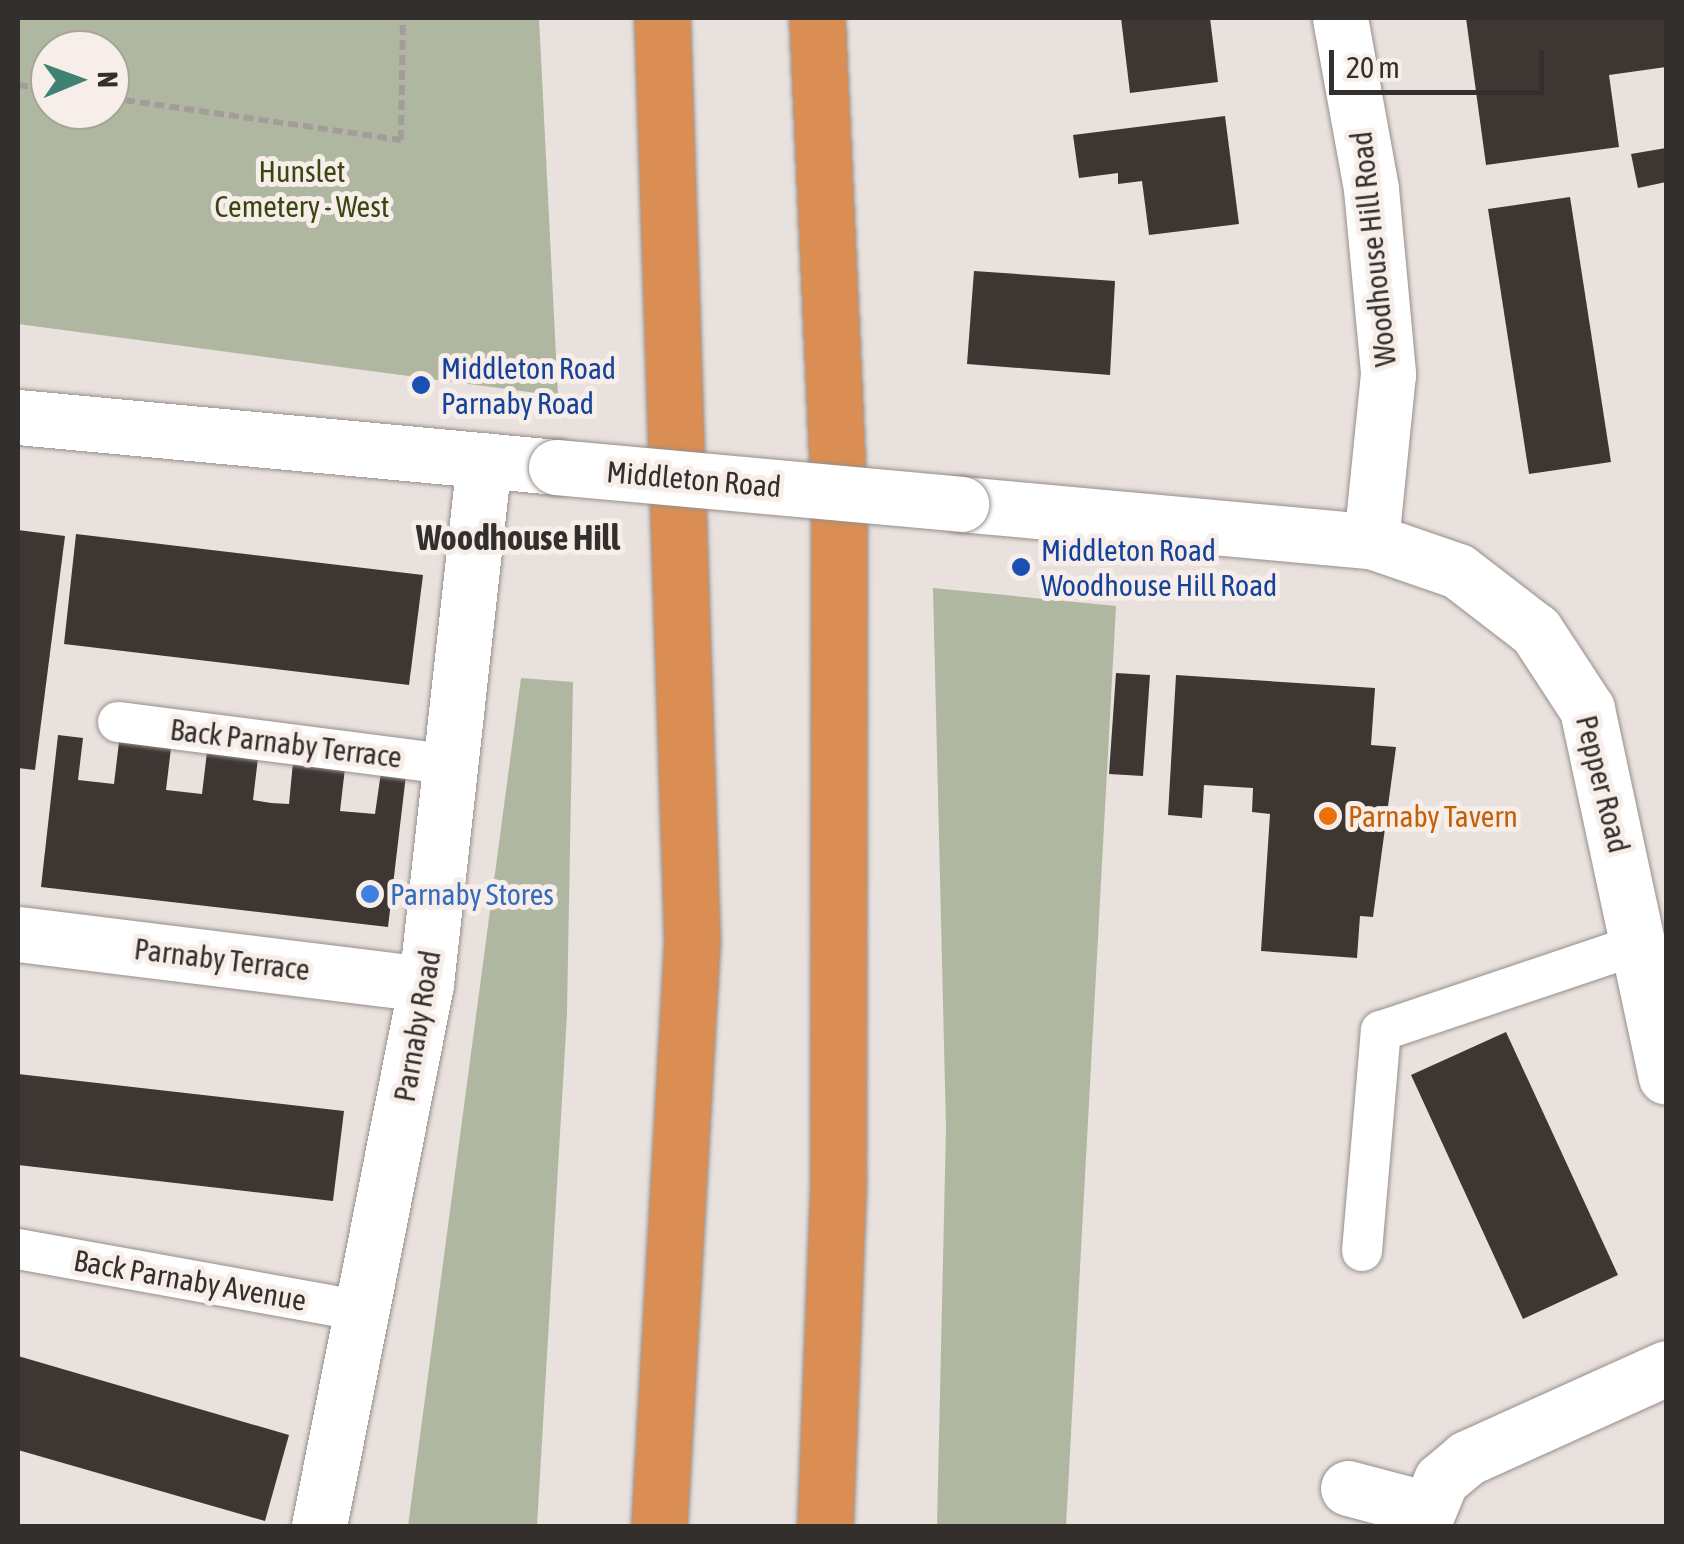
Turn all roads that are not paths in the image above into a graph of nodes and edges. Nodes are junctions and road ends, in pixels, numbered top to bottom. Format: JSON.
{"nodes":[{"id":1,"x":662,"y":18,"type":"edge"},
{"id":2,"x":817,"y":18,"type":"edge"},
{"id":3,"x":1340,"y":18,"type":"edge"},
{"id":4,"x":18,"y":418,"type":"edge"},
{"id":5,"x":484,"y":460,"type":"junction"},
{"id":6,"x":1371,"y":541,"type":"junction"},
{"id":7,"x":118,"y":722,"type":"dead end"},
{"id":8,"x":455,"y":765,"type":"junction"},
{"id":9,"x":18,"y":934,"type":"edge"},
{"id":10,"x":1634,"y":946,"type":"junction"},
{"id":11,"x":426,"y":984,"type":"junction"},
{"id":12,"x":1666,"y":1077,"type":"edge"},
{"id":13,"x":838,"y":1187,"type":"junction"},
{"id":14,"x":18,"y":1250,"type":"edge"},
{"id":15,"x":1362,"y":1251,"type":"dead end"},
{"id":16,"x":362,"y":1312,"type":"junction"},
{"id":17,"x":1666,"y":1368,"type":"edge"},
{"id":18,"x":670,"y":1392,"type":"junction"},
{"id":19,"x":1348,"y":1488,"type":"dead end"},
{"id":20,"x":1425,"y":1518,"type":"edge"},
{"id":21,"x":320,"y":1526,"type":"edge"},
{"id":22,"x":640,"y":1526,"type":"edge"},
{"id":23,"x":659,"y":1526,"type":"edge"},
{"id":24,"x":825,"y":1526,"type":"edge"},
{"id":25,"x":841,"y":1526,"type":"edge"}],
"edges":[{"from":1,"to":18,"type":"highway"},
{"from":2,"to":13,"type":"highway"},
{"from":3,"to":6,"type":"street","name":"Woodhouse Hill Road"},
{"from":4,"to":5,"type":"street","name":"Middleton Road"},
{"from":5,"to":6,"type":"street","name":"Middleton Road","bridge":true},
{"from":5,"to":8,"type":"street","name":"Parnaby Road"},
{"from":6,"to":10,"type":"street","name":"Pepper Road"},
{"from":7,"to":8,"type":"lane","name":"Back Parnaby Terrace"},
{"from":8,"to":11,"type":"street","name":"Parnaby Road"},
{"from":9,"to":11,"type":"street","name":"Parnaby Terrace"},
{"from":10,"to":12,"type":"street","name":"Pepper Road"},
{"from":10,"to":15,"type":"lane"},
{"from":11,"to":16,"type":"street","name":"Parnaby Road"},
{"from":13,"to":24,"type":"highway"},
{"from":13,"to":25,"type":"highway"},
{"from":14,"to":16,"type":"lane","name":"Back Parnaby Avenue"},
{"from":16,"to":21,"type":"street","name":"Parnaby Road"},
{"from":17,"to":20,"type":"street"},
{"from":18,"to":22,"type":"highway"},
{"from":18,"to":23,"type":"highway"},
{"from":19,"to":20,"type":"street"}]}
